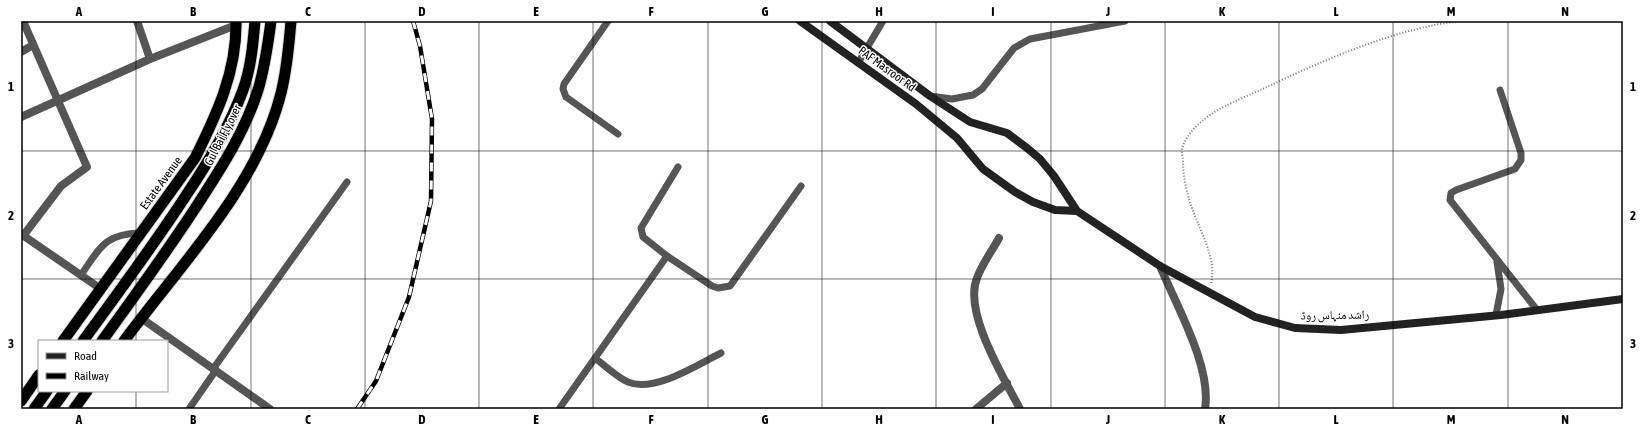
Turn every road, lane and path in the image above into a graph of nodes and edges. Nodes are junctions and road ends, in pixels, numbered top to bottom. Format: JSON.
{"nodes":[{"id":1,"x":23,"y":21,"type":"edge"},
{"id":2,"x":137,"y":21,"type":"edge"},
{"id":3,"x":255,"y":21,"type":"edge"},
{"id":4,"x":271,"y":21,"type":"edge"},
{"id":5,"x":291,"y":21,"type":"edge"},
{"id":6,"x":608,"y":21,"type":"edge"},
{"id":7,"x":800,"y":21,"type":"edge"},
{"id":8,"x":830,"y":21,"type":"edge"},
{"id":9,"x":883,"y":21,"type":"edge"},
{"id":10,"x":1124,"y":21,"type":"edge"},
{"id":11,"x":1463,"y":21,"type":"edge"},
{"id":12,"x":236,"y":23,"type":"edge"},
{"id":13,"x":33,"y":45,"type":"junction"},
{"id":14,"x":867,"y":49,"type":"junction"},
{"id":15,"x":21,"y":52,"type":"edge"},
{"id":16,"x":150,"y":59,"type":"junction"},
{"id":17,"x":858,"y":63,"type":"junction"},
{"id":18,"x":1500,"y":90,"type":"dead end"},
{"id":19,"x":930,"y":96,"type":"junction"},
{"id":20,"x":57,"y":100,"type":"junction"},
{"id":21,"x":21,"y":117,"type":"edge"},
{"id":22,"x":970,"y":122,"type":"joint"},
{"id":23,"x":618,"y":134,"type":"dead end"},
{"id":24,"x":678,"y":167,"type":"dead end"},
{"id":25,"x":347,"y":182,"type":"dead end"},
{"id":26,"x":802,"y":186,"type":"dead end"},
{"id":27,"x":1077,"y":211,"type":"junction"},
{"id":28,"x":140,"y":233,"type":"junction"},
{"id":29,"x":22,"y":235,"type":"edge"},
{"id":30,"x":999,"y":238,"type":"dead end"},
{"id":31,"x":667,"y":256,"type":"junction"},
{"id":32,"x":1497,"y":260,"type":"junction"},
{"id":33,"x":1160,"y":266,"type":"junction"},
{"id":34,"x":81,"y":275,"type":"junction"},
{"id":35,"x":100,"y":289,"type":"junction"},
{"id":36,"x":1208,"y":293,"type":"junction"},
{"id":37,"x":1623,"y":299,"type":"edge"},
{"id":38,"x":1537,"y":310,"type":"junction"},
{"id":39,"x":1496,"y":315,"type":"junction"},
{"id":40,"x":141,"y":318,"type":"junction"},
{"id":41,"x":64,"y":340,"type":"edge"},
{"id":42,"x":84,"y":340,"type":"edge"},
{"id":43,"x":103,"y":340,"type":"edge"},
{"id":44,"x":125,"y":340,"type":"edge"},
{"id":45,"x":721,"y":354,"type":"dead end"},
{"id":46,"x":595,"y":358,"type":"junction"},
{"id":47,"x":214,"y":369,"type":"junction"},
{"id":48,"x":38,"y":376,"type":"edge"},
{"id":49,"x":1007,"y":383,"type":"junction"},
{"id":50,"x":46,"y":392,"type":"edge"},
{"id":51,"x":65,"y":392,"type":"edge"},
{"id":52,"x":86,"y":392,"type":"edge"},
{"id":53,"x":21,"y":401,"type":"edge"},
{"id":54,"x":34,"y":409,"type":"edge"},
{"id":55,"x":52,"y":409,"type":"edge"},
{"id":56,"x":74,"y":409,"type":"edge"},
{"id":57,"x":189,"y":409,"type":"edge"},
{"id":58,"x":270,"y":409,"type":"edge"},
{"id":59,"x":559,"y":409,"type":"edge"},
{"id":60,"x":976,"y":409,"type":"edge"},
{"id":61,"x":1020,"y":409,"type":"edge"},
{"id":62,"x":1205,"y":409,"type":"edge"}],
"edges":[{"from":1,"to":13,"type":"street"},
{"from":2,"to":16,"type":"street"},
{"from":3,"to":42,"type":"highway","name":"Gul Bai Fly over"},
{"from":4,"to":43,"type":"highway","name":"Gul Bai Fly over"},
{"from":5,"to":40,"type":"highway"},
{"from":6,"to":23,"type":"lane"},
{"from":7,"to":17,"type":"main road","name":"PAF Masroor Rd"},
{"from":8,"to":14,"type":"main road","name":"PAF Masroor Rd"},
{"from":9,"to":14,"type":"lane"},
{"from":10,"to":19,"type":"lane"},
{"from":11,"to":36,"type":"path"},
{"from":12,"to":16,"type":"street"},
{"from":12,"to":28,"type":"highway","name":"Estate Avenue"},
{"from":13,"to":15,"type":"street"},
{"from":13,"to":20,"type":"street"},
{"from":14,"to":17,"type":"lane"},
{"from":14,"to":19,"type":"main road","name":"PAF Masroor Rd"},
{"from":16,"to":20,"type":"street"},
{"from":17,"to":27,"type":"main road","name":"PAF Masroor Rd"},
{"from":18,"to":32,"type":"lane"},
{"from":19,"to":22,"type":"main road","name":"PAF Masroor Rd"},
{"from":20,"to":21,"type":"street"},
{"from":20,"to":29,"type":"street"},
{"from":22,"to":27,"type":"main road","name":"راشد منہاس روڈ"},
{"from":24,"to":31,"type":"lane"},
{"from":25,"to":47,"type":"lane"},
{"from":26,"to":31,"type":"lane"},
{"from":27,"to":33,"type":"main road","name":"راشد منہاس روڈ"},
{"from":28,"to":34,"type":"lane"},
{"from":28,"to":35,"type":"highway","name":"Estate Avenue"},
{"from":29,"to":34,"type":"street"},
{"from":30,"to":49,"type":"street"},
{"from":31,"to":46,"type":"lane"},
{"from":32,"to":38,"type":"lane"},
{"from":32,"to":39,"type":"lane"},
{"from":33,"to":36,"type":"main road","name":"راشد منہاس روڈ"},
{"from":33,"to":62,"type":"street"},
{"from":34,"to":35,"type":"street"},
{"from":35,"to":41,"type":"highway","name":"Estate Avenue"},
{"from":36,"to":39,"type":"main road","name":"راشد منہاس روڈ"},
{"from":37,"to":38,"type":"main road","name":"راشد منہاس روڈ"},
{"from":38,"to":39,"type":"main road","name":"راشد منہاس روڈ"},
{"from":40,"to":44,"type":"highway"},
{"from":40,"to":47,"type":"street"},
{"from":45,"to":46,"type":"lane"},
{"from":46,"to":59,"type":"lane"},
{"from":47,"to":57,"type":"lane"},
{"from":47,"to":58,"type":"street"},
{"from":48,"to":53,"type":"highway"},
{"from":49,"to":60,"type":"street"},
{"from":49,"to":61,"type":"street"},
{"from":50,"to":54,"type":"highway"},
{"from":51,"to":55,"type":"highway"},
{"from":52,"to":56,"type":"highway"}]}
